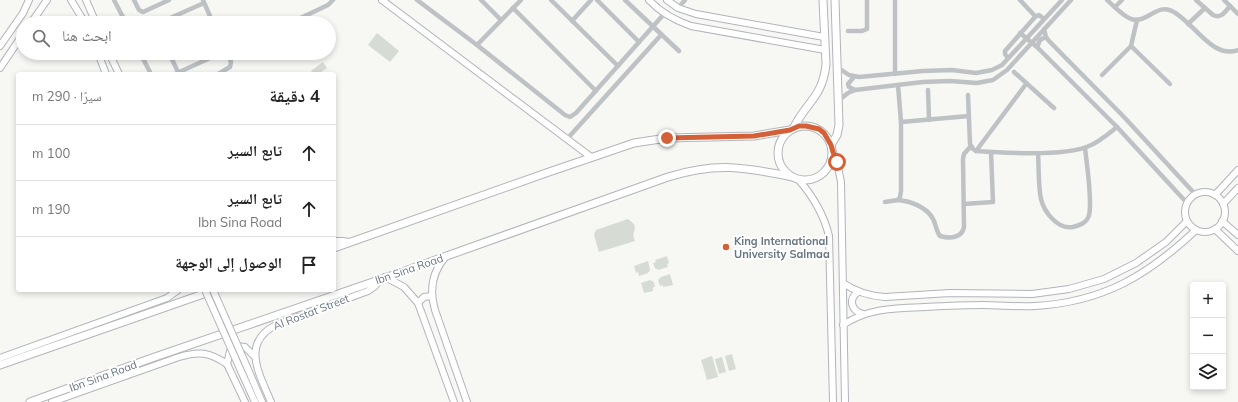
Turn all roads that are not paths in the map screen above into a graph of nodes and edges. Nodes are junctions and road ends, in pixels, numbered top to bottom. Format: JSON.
{"nodes":[{"id":1,"x":30,"y":0,"type":"edge"},
{"id":2,"x":47,"y":0,"type":"edge"},
{"id":3,"x":72,"y":0,"type":"edge"},
{"id":4,"x":86,"y":0,"type":"edge"},
{"id":5,"x":114,"y":0,"type":"edge"},
{"id":6,"x":134,"y":0,"type":"edge"},
{"id":7,"x":169,"y":0,"type":"edge"},
{"id":8,"x":333,"y":0,"type":"edge"},
{"id":9,"x":382,"y":0,"type":"edge"},
{"id":10,"x":417,"y":0,"type":"edge"},
{"id":11,"x":480,"y":0,"type":"edge"},
{"id":12,"x":521,"y":0,"type":"edge"},
{"id":13,"x":551,"y":0,"type":"edge"},
{"id":14,"x":591,"y":0,"type":"edge"},
{"id":15,"x":597,"y":0,"type":"edge"},
{"id":16,"x":625,"y":0,"type":"edge"},
{"id":17,"x":649,"y":0,"type":"edge"},
{"id":18,"x":667,"y":0,"type":"edge"},
{"id":19,"x":685,"y":0,"type":"edge"},
{"id":20,"x":824,"y":0,"type":"edge"},
{"id":21,"x":835,"y":0,"type":"edge"},
{"id":22,"x":866,"y":0,"type":"edge"},
{"id":23,"x":894,"y":0,"type":"edge"},
{"id":24,"x":1020,"y":0,"type":"edge"},
{"id":25,"x":1062,"y":0,"type":"edge"},
{"id":26,"x":1071,"y":0,"type":"edge"},
{"id":27,"x":1107,"y":0,"type":"edge"},
{"id":28,"x":1122,"y":0,"type":"edge"},
{"id":29,"x":1196,"y":0,"type":"edge"},
{"id":30,"x":1224,"y":0,"type":"edge"},
{"id":31,"x":204,"y":2,"type":"edge"},
{"id":32,"x":1230,"y":6,"type":"junction"},
{"id":33,"x":1115,"y":7,"type":"junction"},
{"id":34,"x":513,"y":8,"type":"junction"},
{"id":35,"x":678,"y":8,"type":"junction"},
{"id":36,"x":1205,"y":8,"type":"junction"},
{"id":37,"x":664,"y":14,"type":"junction"},
{"id":38,"x":1238,"y":14,"type":"edge"},
{"id":39,"x":21,"y":16,"type":"edge"},
{"id":40,"x":36,"y":16,"type":"edge"},
{"id":41,"x":81,"y":16,"type":"edge"},
{"id":42,"x":93,"y":16,"type":"edge"},
{"id":43,"x":122,"y":16,"type":"edge"},
{"id":44,"x":174,"y":16,"type":"edge"},
{"id":45,"x":211,"y":16,"type":"edge"},
{"id":46,"x":305,"y":16,"type":"edge"},
{"id":47,"x":1036,"y":16,"type":"junction"},
{"id":48,"x":1044,"y":19,"type":"junction"},
{"id":49,"x":501,"y":20,"type":"junction"},
{"id":50,"x":1137,"y":20,"type":"junction"},
{"id":51,"x":572,"y":21,"type":"junction"},
{"id":52,"x":16,"y":23,"type":"edge"},
{"id":53,"x":1188,"y":24,"type":"junction"},
{"id":54,"x":653,"y":27,"type":"junction"},
{"id":55,"x":1044,"y":28,"type":"junction"},
{"id":56,"x":848,"y":31,"type":"dead end"},
{"id":57,"x":1020,"y":33,"type":"junction"},
{"id":58,"x":661,"y":35,"type":"junction"},
{"id":59,"x":824,"y":37,"type":"junction"},
{"id":60,"x":1046,"y":37,"type":"junction"},
{"id":61,"x":1027,"y":38,"type":"junction"},
{"id":62,"x":639,"y":42,"type":"junction"},
{"id":63,"x":1032,"y":42,"type":"junction"},
{"id":64,"x":16,"y":44,"type":"edge"},
{"id":65,"x":477,"y":45,"type":"junction"},
{"id":66,"x":0,"y":46,"type":"edge"},
{"id":67,"x":1131,"y":46,"type":"junction"},
{"id":68,"x":1037,"y":47,"type":"junction"},
{"id":69,"x":825,"y":50,"type":"junction"},
{"id":70,"x":1238,"y":50,"type":"edge"},
{"id":71,"x":679,"y":51,"type":"dead end"},
{"id":72,"x":1008,"y":58,"type":"junction"},
{"id":73,"x":101,"y":60,"type":"edge"},
{"id":74,"x":112,"y":60,"type":"edge"},
{"id":75,"x":144,"y":60,"type":"edge"},
{"id":76,"x":171,"y":60,"type":"edge"},
{"id":77,"x":205,"y":60,"type":"edge"},
{"id":78,"x":230,"y":60,"type":"edge"},
{"id":79,"x":618,"y":66,"type":"junction"},
{"id":80,"x":837,"y":67,"type":"junction"},
{"id":81,"x":0,"y":68,"type":"edge"},
{"id":82,"x":105,"y":72,"type":"edge"},
{"id":83,"x":118,"y":72,"type":"edge"},
{"id":84,"x":150,"y":72,"type":"edge"},
{"id":85,"x":176,"y":72,"type":"edge"},
{"id":86,"x":178,"y":72,"type":"edge"},
{"id":87,"x":221,"y":72,"type":"edge"},
{"id":88,"x":1014,"y":72,"type":"dead end"},
{"id":89,"x":895,"y":74,"type":"junction"},
{"id":90,"x":1102,"y":75,"type":"dead end"},
{"id":91,"x":854,"y":76,"type":"junction"},
{"id":92,"x":1026,"y":84,"type":"junction"},
{"id":93,"x":1170,"y":84,"type":"dead end"},
{"id":94,"x":898,"y":85,"type":"junction"},
{"id":95,"x":855,"y":90,"type":"junction"},
{"id":96,"x":928,"y":90,"type":"dead end"},
{"id":97,"x":596,"y":91,"type":"junction"},
{"id":98,"x":968,"y":95,"type":"dead end"},
{"id":99,"x":838,"y":101,"type":"junction"},
{"id":100,"x":1054,"y":108,"type":"dead end"},
{"id":101,"x":969,"y":116,"type":"junction"},
{"id":102,"x":929,"y":120,"type":"junction"},
{"id":103,"x":901,"y":122,"type":"junction"},
{"id":104,"x":1117,"y":127,"type":"junction"},
{"id":105,"x":791,"y":130,"type":"junction"},
{"id":106,"x":567,"y":139,"type":"junction"},
{"id":107,"x":971,"y":146,"type":"junction"},
{"id":108,"x":1085,"y":148,"type":"junction"},
{"id":109,"x":832,"y":149,"type":"junction"},
{"id":110,"x":976,"y":151,"type":"junction"},
{"id":111,"x":991,"y":152,"type":"junction"},
{"id":112,"x":1038,"y":153,"type":"junction"},
{"id":113,"x":591,"y":157,"type":"junction"},
{"id":114,"x":1238,"y":170,"type":"edge"},
{"id":115,"x":795,"y":178,"type":"junction"},
{"id":116,"x":1238,"y":188,"type":"edge"},
{"id":117,"x":1195,"y":194,"type":"junction"},
{"id":118,"x":1214,"y":195,"type":"junction"},
{"id":119,"x":898,"y":200,"type":"junction"},
{"id":120,"x":885,"y":202,"type":"dead end"},
{"id":121,"x":1187,"y":203,"type":"junction"},
{"id":122,"x":964,"y":204,"type":"junction"},
{"id":123,"x":1223,"y":204,"type":"junction"},
{"id":124,"x":1187,"y":221,"type":"junction"},
{"id":125,"x":1222,"y":221,"type":"junction"},
{"id":126,"x":1214,"y":229,"type":"junction"},
{"id":127,"x":1196,"y":230,"type":"junction"},
{"id":128,"x":1238,"y":235,"type":"edge"},
{"id":129,"x":336,"y":241,"type":"edge"},
{"id":130,"x":350,"y":242,"type":"junction"},
{"id":131,"x":336,"y":247,"type":"edge"},
{"id":132,"x":1238,"y":251,"type":"edge"},
{"id":133,"x":446,"y":256,"type":"junction"},
{"id":134,"x":383,"y":278,"type":"junction"},
{"id":135,"x":843,"y":283,"type":"junction"},
{"id":136,"x":175,"y":292,"type":"edge"},
{"id":137,"x":206,"y":292,"type":"edge"},
{"id":138,"x":208,"y":292,"type":"edge"},
{"id":139,"x":215,"y":292,"type":"edge"},
{"id":140,"x":858,"y":292,"type":"junction"},
{"id":141,"x":432,"y":296,"type":"junction"},
{"id":142,"x":418,"y":303,"type":"junction"},
{"id":143,"x":863,"y":314,"type":"junction"},
{"id":144,"x":843,"y":325,"type":"junction"},
{"id":145,"x":255,"y":357,"type":"junction"},
{"id":146,"x":0,"y":358,"type":"edge"},
{"id":147,"x":227,"y":364,"type":"junction"},
{"id":148,"x":0,"y":365,"type":"edge"},
{"id":149,"x":244,"y":369,"type":"junction"},
{"id":150,"x":30,"y":402,"type":"edge"},
{"id":151,"x":52,"y":402,"type":"edge"},
{"id":152,"x":245,"y":402,"type":"edge"},
{"id":153,"x":255,"y":402,"type":"edge"},
{"id":154,"x":262,"y":402,"type":"edge"},
{"id":155,"x":271,"y":402,"type":"edge"},
{"id":156,"x":454,"y":402,"type":"edge"},
{"id":157,"x":467,"y":402,"type":"edge"},
{"id":158,"x":833,"y":402,"type":"edge"},
{"id":159,"x":845,"y":402,"type":"edge"}],
"edges":[{"from":1,"to":39,"type":"street"},
{"from":2,"to":40,"type":"street"},
{"from":3,"to":41,"type":"street"},
{"from":4,"to":42,"type":"street"},
{"from":5,"to":43,"type":"street"},
{"from":6,"to":7,"type":"street"},
{"from":8,"to":46,"type":"street"},
{"from":9,"to":106,"type":"street"},
{"from":10,"to":65,"type":"street"},
{"from":11,"to":49,"type":"street"},
{"from":12,"to":34,"type":"street"},
{"from":13,"to":51,"type":"street"},
{"from":14,"to":51,"type":"street"},
{"from":15,"to":62,"type":"street"},
{"from":16,"to":54,"type":"street"},
{"from":17,"to":37,"type":"street"},
{"from":18,"to":35,"type":"street"},
{"from":19,"to":35,"type":"street"},
{"from":20,"to":59,"type":"main road"},
{"from":21,"to":80,"type":"main road"},
{"from":22,"to":56,"type":"street"},
{"from":23,"to":89,"type":"street"},
{"from":24,"to":47,"type":"street"},
{"from":25,"to":48,"type":"street"},
{"from":26,"to":55,"type":"street"},
{"from":27,"to":33,"type":"street"},
{"from":28,"to":33,"type":"street"},
{"from":29,"to":36,"type":"street"},
{"from":30,"to":32,"type":"street"},
{"from":31,"to":44,"type":"street"},
{"from":31,"to":45,"type":"street"},
{"from":32,"to":36,"type":"street"},
{"from":32,"to":38,"type":"street"},
{"from":33,"to":50,"type":"street"},
{"from":34,"to":49,"type":"street"},
{"from":34,"to":97,"type":"street"},
{"from":35,"to":59,"type":"street"},
{"from":36,"to":53,"type":"street"},
{"from":37,"to":54,"type":"street"},
{"from":37,"to":69,"type":"street"},
{"from":47,"to":48,"type":"street"},
{"from":47,"to":57,"type":"street"},
{"from":48,"to":61,"type":"street"},
{"from":49,"to":65,"type":"street"},
{"from":50,"to":53,"type":"street"},
{"from":50,"to":67,"type":"street"},
{"from":51,"to":79,"type":"street"},
{"from":52,"to":66,"type":"street"},
{"from":53,"to":70,"type":"street"},
{"from":54,"to":58,"type":"street"},
{"from":54,"to":62,"type":"street"},
{"from":55,"to":60,"type":"street"},
{"from":55,"to":63,"type":"street"},
{"from":57,"to":61,"type":"street"},
{"from":57,"to":72,"type":"street"},
{"from":58,"to":71,"type":"street"},
{"from":58,"to":106,"type":"street"},
{"from":59,"to":69,"type":"main road"},
{"from":60,"to":68,"type":"street"},
{"from":60,"to":117,"type":"street"},
{"from":61,"to":63,"type":"street"},
{"from":61,"to":72,"type":"street"},
{"from":62,"to":79,"type":"street"},
{"from":63,"to":68,"type":"street"},
{"from":63,"to":94,"type":"street"},
{"from":64,"to":81,"type":"street"},
{"from":65,"to":97,"type":"street"},
{"from":67,"to":90,"type":"street"},
{"from":67,"to":93,"type":"street"},
{"from":68,"to":104,"type":"street"},
{"from":69,"to":105,"type":"main road"},
{"from":72,"to":89,"type":"street"},
{"from":73,"to":82,"type":"street"},
{"from":74,"to":83,"type":"street"},
{"from":75,"to":84,"type":"street"},
{"from":76,"to":85,"type":"street"},
{"from":77,"to":86,"type":"street"},
{"from":78,"to":87,"type":"street"},
{"from":79,"to":97,"type":"street"},
{"from":80,"to":91,"type":"street"},
{"from":80,"to":99,"type":"main road"},
{"from":88,"to":92,"type":"street"},
{"from":89,"to":91,"type":"street"},
{"from":91,"to":95,"type":"street"},
{"from":92,"to":100,"type":"street"},
{"from":92,"to":110,"type":"street"},
{"from":94,"to":95,"type":"street"},
{"from":94,"to":103,"type":"street"},
{"from":95,"to":99,"type":"street"},
{"from":96,"to":102,"type":"street"},
{"from":98,"to":101,"type":"street"},
{"from":99,"to":109,"type":"main road"},
{"from":101,"to":102,"type":"street"},
{"from":101,"to":107,"type":"street"},
{"from":102,"to":103,"type":"street"},
{"from":103,"to":119,"type":"street"},
{"from":104,"to":108,"type":"street"},
{"from":104,"to":121,"type":"street"},
{"from":105,"to":109,"type":"main road"},
{"from":105,"to":113,"type":"main road"},
{"from":105,"to":115,"type":"main road"},
{"from":106,"to":113,"type":"street"},
{"from":107,"to":110,"type":"street"},
{"from":107,"to":122,"type":"street"},
{"from":108,"to":112,"type":"street"},
{"from":108,"to":112,"type":"street"},
{"from":109,"to":115,"type":"main road"},
{"from":109,"to":135,"type":"street"},
{"from":110,"to":111,"type":"street"},
{"from":111,"to":112,"type":"street"},
{"from":111,"to":122,"type":"street"},
{"from":113,"to":130,"type":"main road"},
{"from":114,"to":118,"type":"street"},
{"from":115,"to":133,"type":"main road","name":"Ibn Sina Road"},
{"from":115,"to":158,"type":"street"},
{"from":116,"to":123,"type":"street"},
{"from":117,"to":118,"type":"street"},
{"from":117,"to":121,"type":"street"},
{"from":118,"to":123,"type":"street"},
{"from":119,"to":120,"type":"street"},
{"from":119,"to":122,"type":"street"},
{"from":121,"to":124,"type":"street"},
{"from":123,"to":125,"type":"street"},
{"from":124,"to":127,"type":"street"},
{"from":124,"to":140,"type":"street"},
{"from":125,"to":126,"type":"street"},
{"from":125,"to":128,"type":"street"},
{"from":126,"to":127,"type":"street"},
{"from":126,"to":132,"type":"street"},
{"from":127,"to":143,"type":"street"},
{"from":129,"to":130,"type":"street"},
{"from":130,"to":131,"type":"main road"},
{"from":133,"to":134,"type":"main road","name":"Ibn Sina Road"},
{"from":133,"to":141,"type":"street"},
{"from":134,"to":142,"type":"street"},
{"from":134,"to":145,"type":"street","name":"Al Rostat Street"},
{"from":134,"to":150,"type":"main road","name":"Ibn Sina Road"},
{"from":135,"to":140,"type":"street"},
{"from":135,"to":144,"type":"street"},
{"from":136,"to":146,"type":"street"},
{"from":137,"to":149,"type":"street","bridge":true},
{"from":138,"to":148,"type":"main road"},
{"from":139,"to":149,"type":"street","bridge":true},
{"from":140,"to":143,"type":"street"},
{"from":141,"to":142,"type":"street"},
{"from":141,"to":157,"type":"street"},
{"from":142,"to":156,"type":"street"},
{"from":143,"to":144,"type":"street"},
{"from":144,"to":159,"type":"street"},
{"from":145,"to":147,"type":"street"},
{"from":145,"to":155,"type":"street"},
{"from":147,"to":151,"type":"street","name":"Ibn Sina Road"},
{"from":147,"to":152,"type":"street"},
{"from":149,"to":153,"type":"street"},
{"from":149,"to":154,"type":"street"}]}
